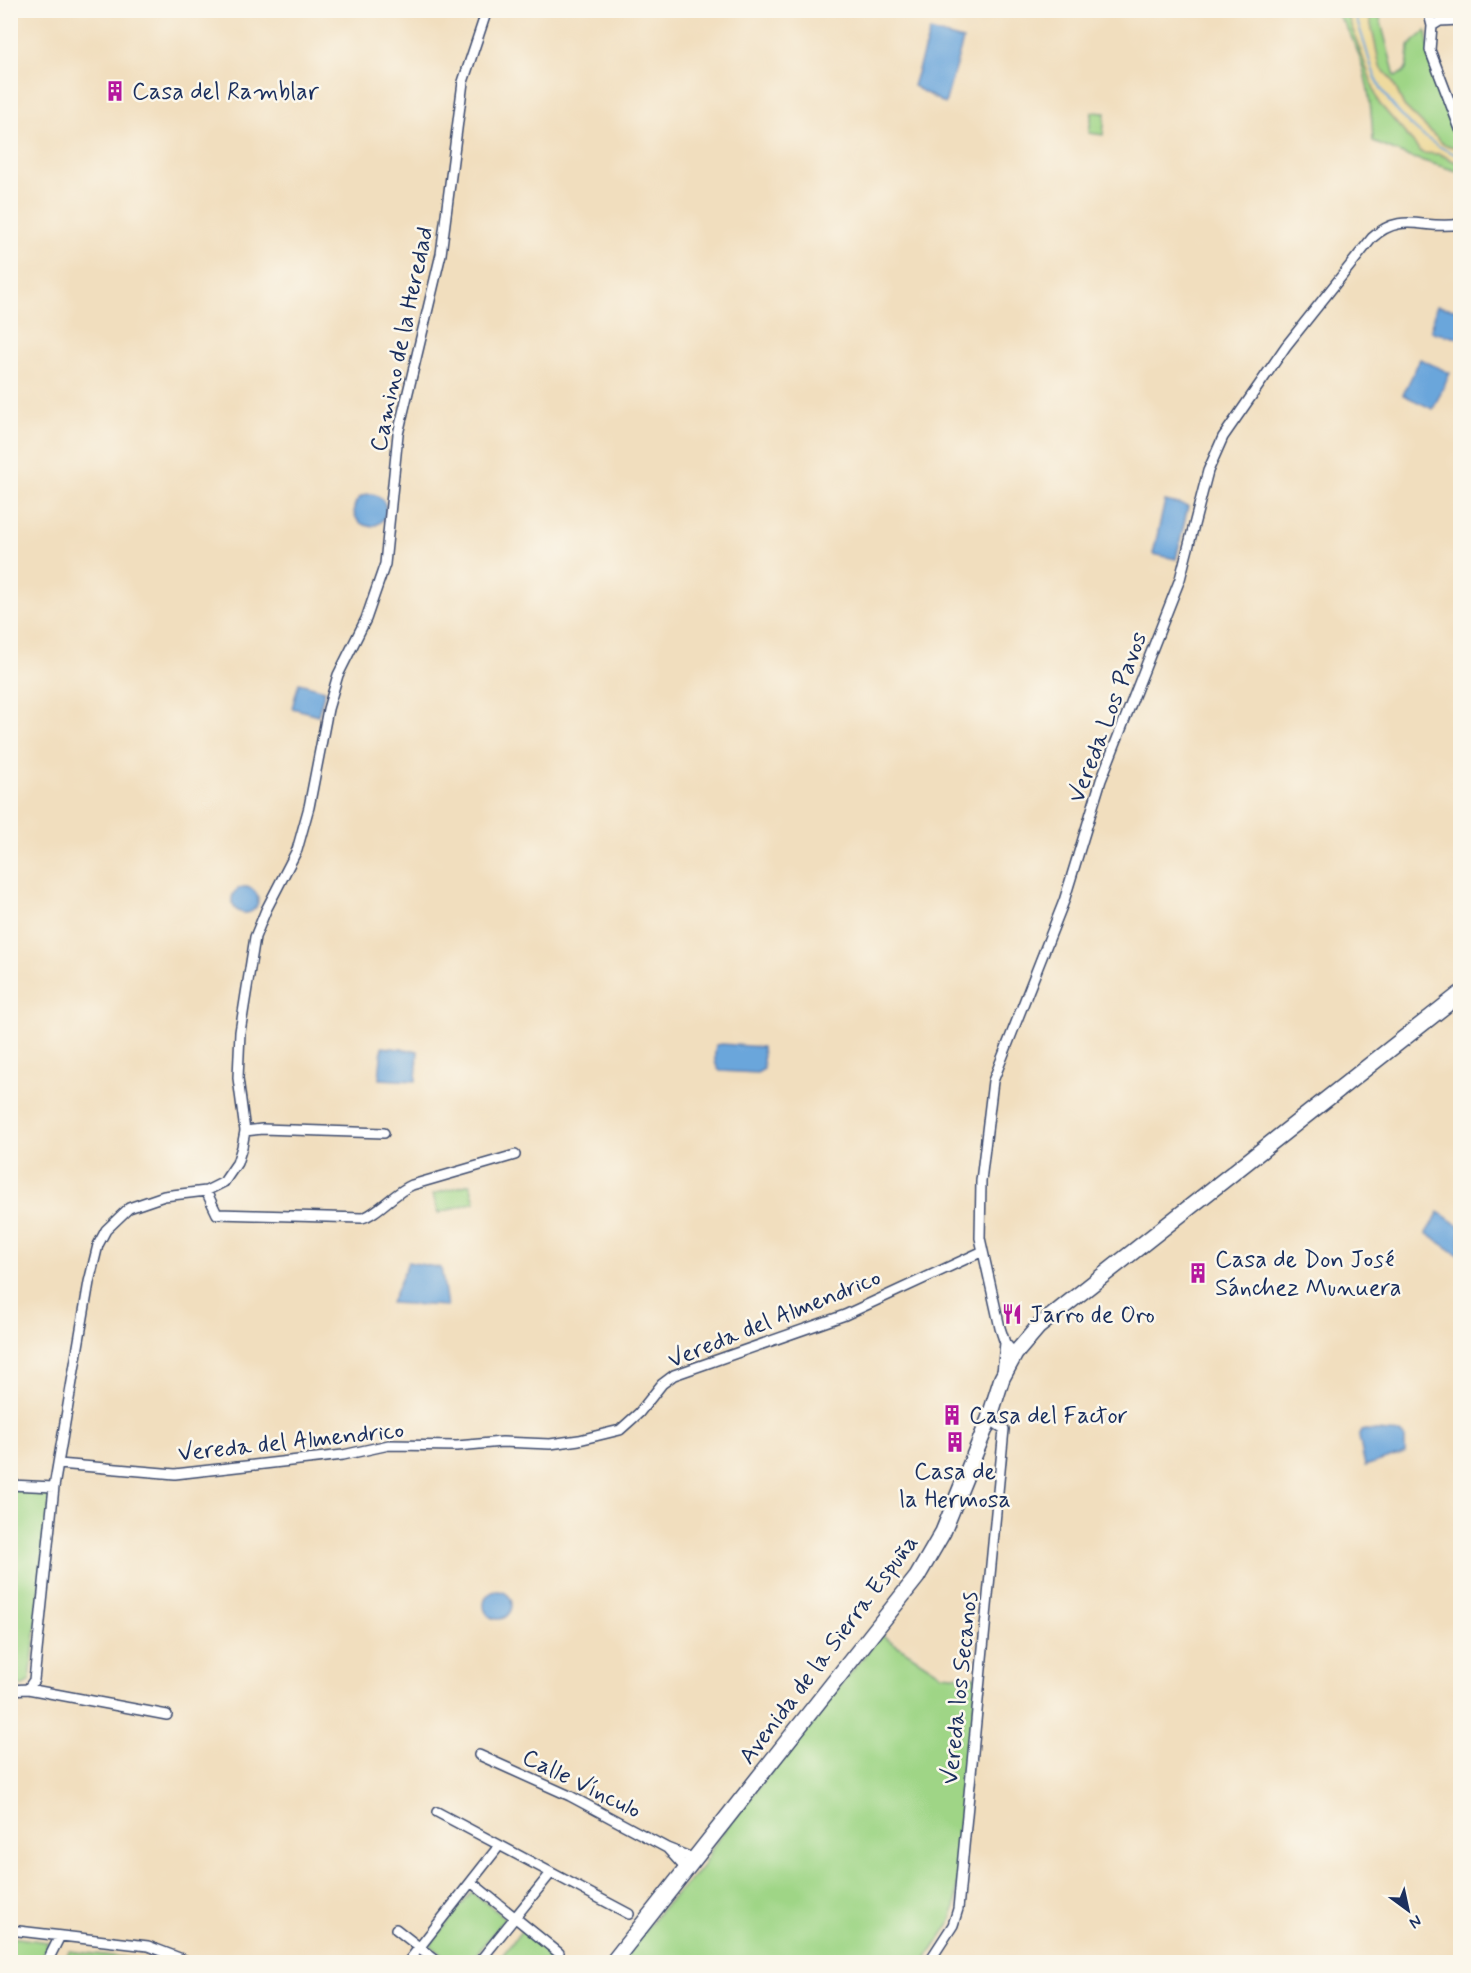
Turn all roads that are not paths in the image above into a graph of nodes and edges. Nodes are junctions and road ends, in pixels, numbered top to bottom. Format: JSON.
{"nodes":[{"id":1,"x":487,"y":10,"type":"edge"},
{"id":2,"x":1428,"y":10,"type":"edge"},
{"id":3,"x":1461,"y":20,"type":"edge"},
{"id":4,"x":1432,"y":26,"type":"junction"},
{"id":5,"x":1461,"y":129,"type":"edge"},
{"id":6,"x":1461,"y":224,"type":"edge"},
{"id":7,"x":1461,"y":994,"type":"edge"},
{"id":8,"x":245,"y":1131,"type":"junction"},
{"id":9,"x":384,"y":1133,"type":"dead end"},
{"id":10,"x":515,"y":1155,"type":"dead end"},
{"id":11,"x":206,"y":1191,"type":"junction"},
{"id":12,"x":981,"y":1252,"type":"junction"},
{"id":13,"x":1010,"y":1348,"type":"junction"},
{"id":14,"x":989,"y":1419,"type":"junction"},
{"id":15,"x":59,"y":1464,"type":"junction"},
{"id":16,"x":10,"y":1485,"type":"edge"},
{"id":17,"x":54,"y":1487,"type":"junction"},
{"id":18,"x":27,"y":1689,"type":"junction"},
{"id":19,"x":10,"y":1690,"type":"edge"},
{"id":20,"x":167,"y":1715,"type":"dead end"},
{"id":21,"x":479,"y":1755,"type":"dead end"},
{"id":22,"x":438,"y":1812,"type":"dead end"},
{"id":23,"x":499,"y":1846,"type":"junction"},
{"id":24,"x":668,"y":1848,"type":"junction"},
{"id":25,"x":691,"y":1865,"type":"junction"},
{"id":26,"x":551,"y":1873,"type":"junction"},
{"id":27,"x":471,"y":1882,"type":"junction"},
{"id":28,"x":628,"y":1914,"type":"dead end"},
{"id":29,"x":515,"y":1918,"type":"junction"},
{"id":30,"x":396,"y":1929,"type":"dead end"},
{"id":31,"x":10,"y":1930,"type":"edge"},
{"id":32,"x":60,"y":1936,"type":"junction"},
{"id":33,"x":419,"y":1948,"type":"junction"},
{"id":34,"x":559,"y":1953,"type":"dead end"},
{"id":35,"x":47,"y":1962,"type":"edge"},
{"id":36,"x":190,"y":1962,"type":"edge"},
{"id":37,"x":408,"y":1962,"type":"edge"},
{"id":38,"x":438,"y":1962,"type":"edge"},
{"id":39,"x":479,"y":1962,"type":"edge"},
{"id":40,"x":613,"y":1962,"type":"edge"},
{"id":41,"x":928,"y":1962,"type":"edge"}],
"edges":[{"from":1,"to":8,"type":"street","name":"Camino de la Heredad"},
{"from":2,"to":4,"type":"street"},
{"from":3,"to":4,"type":"street"},
{"from":4,"to":5,"type":"street"},
{"from":6,"to":12,"type":"street","name":"Vereda Los Pavos"},
{"from":7,"to":13,"type":"main road","name":"Avenida de la Sierra Espuña"},
{"from":8,"to":9,"type":"street"},
{"from":8,"to":11,"type":"street","name":"Camino de la Heredad"},
{"from":10,"to":11,"type":"street"},
{"from":11,"to":15,"type":"street","name":"Camino de la Heredad"},
{"from":12,"to":13,"type":"street","name":"Vereda Los Pavos"},
{"from":12,"to":15,"type":"street","name":"Vereda del Almendrico"},
{"from":13,"to":14,"type":"main road","name":"Avenida de la Sierra Espuña"},
{"from":14,"to":25,"type":"main road","name":"Avenida de la Sierra Espuña"},
{"from":14,"to":41,"type":"street","name":"Vereda los Secanos"},
{"from":15,"to":17,"type":"street","name":"Camino de la Heredad"},
{"from":16,"to":17,"type":"street"},
{"from":17,"to":18,"type":"street","name":"Camino de la Heredad"},
{"from":18,"to":19,"type":"street"},
{"from":18,"to":20,"type":"street"},
{"from":21,"to":24,"type":"street","name":"Calle Vínculo"},
{"from":22,"to":23,"type":"street"},
{"from":23,"to":26,"type":"street"},
{"from":23,"to":27,"type":"street"},
{"from":24,"to":25,"type":"street","name":"Calle Vínculo"},
{"from":24,"to":25,"type":"street","name":"Calle Vínculo"},
{"from":25,"to":40,"type":"main road","name":"Avenida de la Sierra Espuña"},
{"from":26,"to":28,"type":"street"},
{"from":26,"to":29,"type":"street"},
{"from":27,"to":29,"type":"street"},
{"from":27,"to":33,"type":"street"},
{"from":29,"to":34,"type":"street"},
{"from":29,"to":39,"type":"street"},
{"from":30,"to":33,"type":"street"},
{"from":31,"to":32,"type":"street"},
{"from":32,"to":35,"type":"street"},
{"from":32,"to":36,"type":"street"},
{"from":33,"to":37,"type":"street"},
{"from":33,"to":38,"type":"street"}]}
